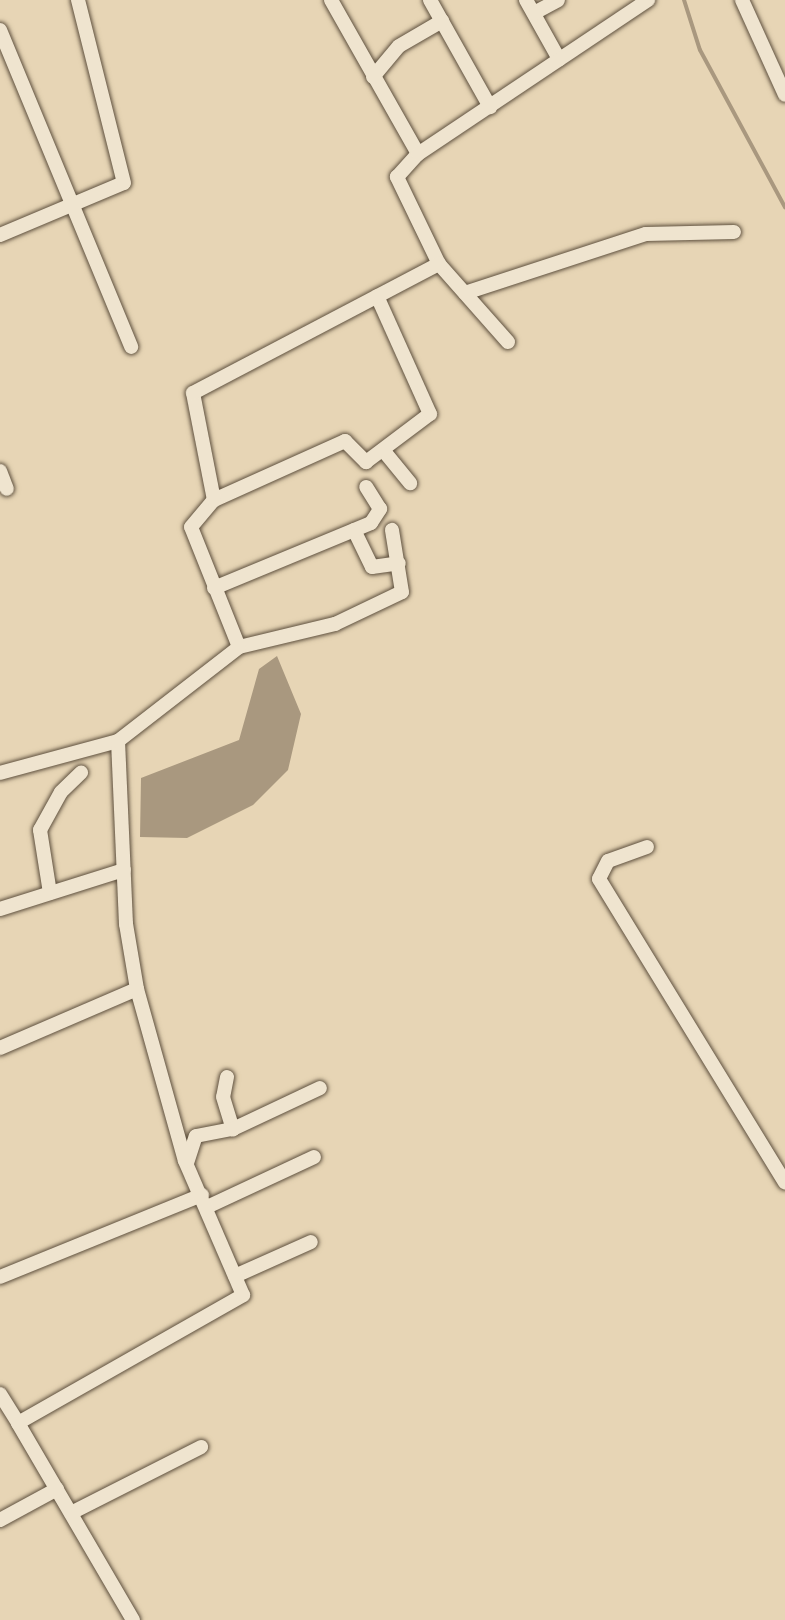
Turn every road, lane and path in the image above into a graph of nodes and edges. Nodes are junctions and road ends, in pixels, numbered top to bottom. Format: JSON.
{"nodes":[{"id":1,"x":78,"y":0,"type":"edge"},
{"id":2,"x":331,"y":0,"type":"edge"},
{"id":3,"x":430,"y":0,"type":"edge"},
{"id":4,"x":558,"y":0,"type":"edge"},
{"id":5,"x":648,"y":0,"type":"edge"},
{"id":6,"x":742,"y":0,"type":"edge"},
{"id":7,"x":530,"y":7,"type":"edge"},
{"id":8,"x":442,"y":21,"type":"junction"},
{"id":9,"x":0,"y":30,"type":"edge"},
{"id":10,"x":559,"y":59,"type":"junction"},
{"id":11,"x":373,"y":77,"type":"junction"},
{"id":12,"x":785,"y":95,"type":"edge"},
{"id":13,"x":490,"y":107,"type":"junction"},
{"id":14,"x":418,"y":154,"type":"junction"},
{"id":15,"x":72,"y":205,"type":"junction"},
{"id":16,"x":734,"y":232,"type":"dead end"},
{"id":17,"x":0,"y":235,"type":"edge"},
{"id":18,"x":439,"y":264,"type":"junction"},
{"id":19,"x":465,"y":293,"type":"junction"},
{"id":20,"x":377,"y":296,"type":"junction"},
{"id":21,"x":508,"y":342,"type":"dead end"},
{"id":22,"x":131,"y":347,"type":"dead end"},
{"id":23,"x":383,"y":450,"type":"junction"},
{"id":24,"x":0,"y":471,"type":"edge"},
{"id":25,"x":410,"y":483,"type":"dead end"},
{"id":26,"x":366,"y":487,"type":"dead end"},
{"id":27,"x":7,"y":489,"type":"dead end"},
{"id":28,"x":214,"y":500,"type":"junction"},
{"id":29,"x":354,"y":530,"type":"junction"},
{"id":30,"x":392,"y":530,"type":"dead end"},
{"id":31,"x":399,"y":563,"type":"junction"},
{"id":32,"x":214,"y":588,"type":"junction"},
{"id":33,"x":239,"y":647,"type":"junction"},
{"id":34,"x":118,"y":741,"type":"junction"},
{"id":35,"x":0,"y":773,"type":"edge"},
{"id":36,"x":81,"y":773,"type":"dead end"},
{"id":37,"x":647,"y":847,"type":"dead end"},
{"id":38,"x":124,"y":870,"type":"junction"},
{"id":39,"x":50,"y":893,"type":"junction"},
{"id":40,"x":0,"y":909,"type":"edge"},
{"id":41,"x":137,"y":989,"type":"junction"},
{"id":42,"x":0,"y":1048,"type":"edge"},
{"id":43,"x":227,"y":1077,"type":"dead end"},
{"id":44,"x":320,"y":1088,"type":"dead end"},
{"id":45,"x":233,"y":1129,"type":"junction"},
{"id":46,"x":314,"y":1157,"type":"dead end"},
{"id":47,"x":186,"y":1163,"type":"junction"},
{"id":48,"x":785,"y":1183,"type":"edge"},
{"id":49,"x":205,"y":1201,"type":"junction"},
{"id":50,"x":311,"y":1242,"type":"dead end"},
{"id":51,"x":235,"y":1276,"type":"junction"},
{"id":52,"x":0,"y":1277,"type":"edge"},
{"id":53,"x":0,"y":1394,"type":"edge"},
{"id":54,"x":18,"y":1423,"type":"junction"},
{"id":55,"x":201,"y":1447,"type":"dead end"},
{"id":56,"x":57,"y":1489,"type":"junction"},
{"id":57,"x":71,"y":1513,"type":"junction"},
{"id":58,"x":0,"y":1520,"type":"edge"},
{"id":59,"x":133,"y":1620,"type":"edge"}],
"edges":[{"from":1,"to":15,"type":"street"},
{"from":2,"to":11,"type":"street"},
{"from":3,"to":8,"type":"street"},
{"from":4,"to":7,"type":"street"},
{"from":5,"to":10,"type":"street"},
{"from":6,"to":12,"type":"street"},
{"from":7,"to":10,"type":"street"},
{"from":8,"to":11,"type":"street"},
{"from":8,"to":13,"type":"street"},
{"from":9,"to":15,"type":"street"},
{"from":10,"to":13,"type":"street"},
{"from":11,"to":14,"type":"street"},
{"from":13,"to":14,"type":"street"},
{"from":14,"to":18,"type":"street"},
{"from":15,"to":17,"type":"street"},
{"from":15,"to":22,"type":"street"},
{"from":16,"to":19,"type":"street"},
{"from":18,"to":19,"type":"street"},
{"from":18,"to":20,"type":"street"},
{"from":19,"to":21,"type":"street"},
{"from":20,"to":23,"type":"street"},
{"from":20,"to":28,"type":"street"},
{"from":23,"to":25,"type":"street"},
{"from":23,"to":28,"type":"street"},
{"from":24,"to":27,"type":"street"},
{"from":26,"to":29,"type":"street"},
{"from":28,"to":32,"type":"street"},
{"from":29,"to":31,"type":"street"},
{"from":29,"to":32,"type":"street"},
{"from":30,"to":31,"type":"street"},
{"from":31,"to":33,"type":"street"},
{"from":32,"to":33,"type":"street"},
{"from":33,"to":34,"type":"street"},
{"from":34,"to":35,"type":"street"},
{"from":34,"to":38,"type":"street"},
{"from":36,"to":39,"type":"street"},
{"from":37,"to":48,"type":"street"},
{"from":38,"to":39,"type":"street"},
{"from":38,"to":41,"type":"street"},
{"from":39,"to":40,"type":"street"},
{"from":41,"to":42,"type":"street"},
{"from":41,"to":47,"type":"street"},
{"from":43,"to":45,"type":"street"},
{"from":44,"to":45,"type":"street"},
{"from":45,"to":47,"type":"street"},
{"from":46,"to":49,"type":"street"},
{"from":47,"to":49,"type":"street"},
{"from":49,"to":51,"type":"street"},
{"from":49,"to":52,"type":"street"},
{"from":50,"to":51,"type":"street"},
{"from":51,"to":54,"type":"street"},
{"from":53,"to":54,"type":"street"},
{"from":54,"to":56,"type":"street"},
{"from":55,"to":57,"type":"street"},
{"from":56,"to":57,"type":"street"},
{"from":56,"to":58,"type":"street"},
{"from":57,"to":59,"type":"street"}]}
